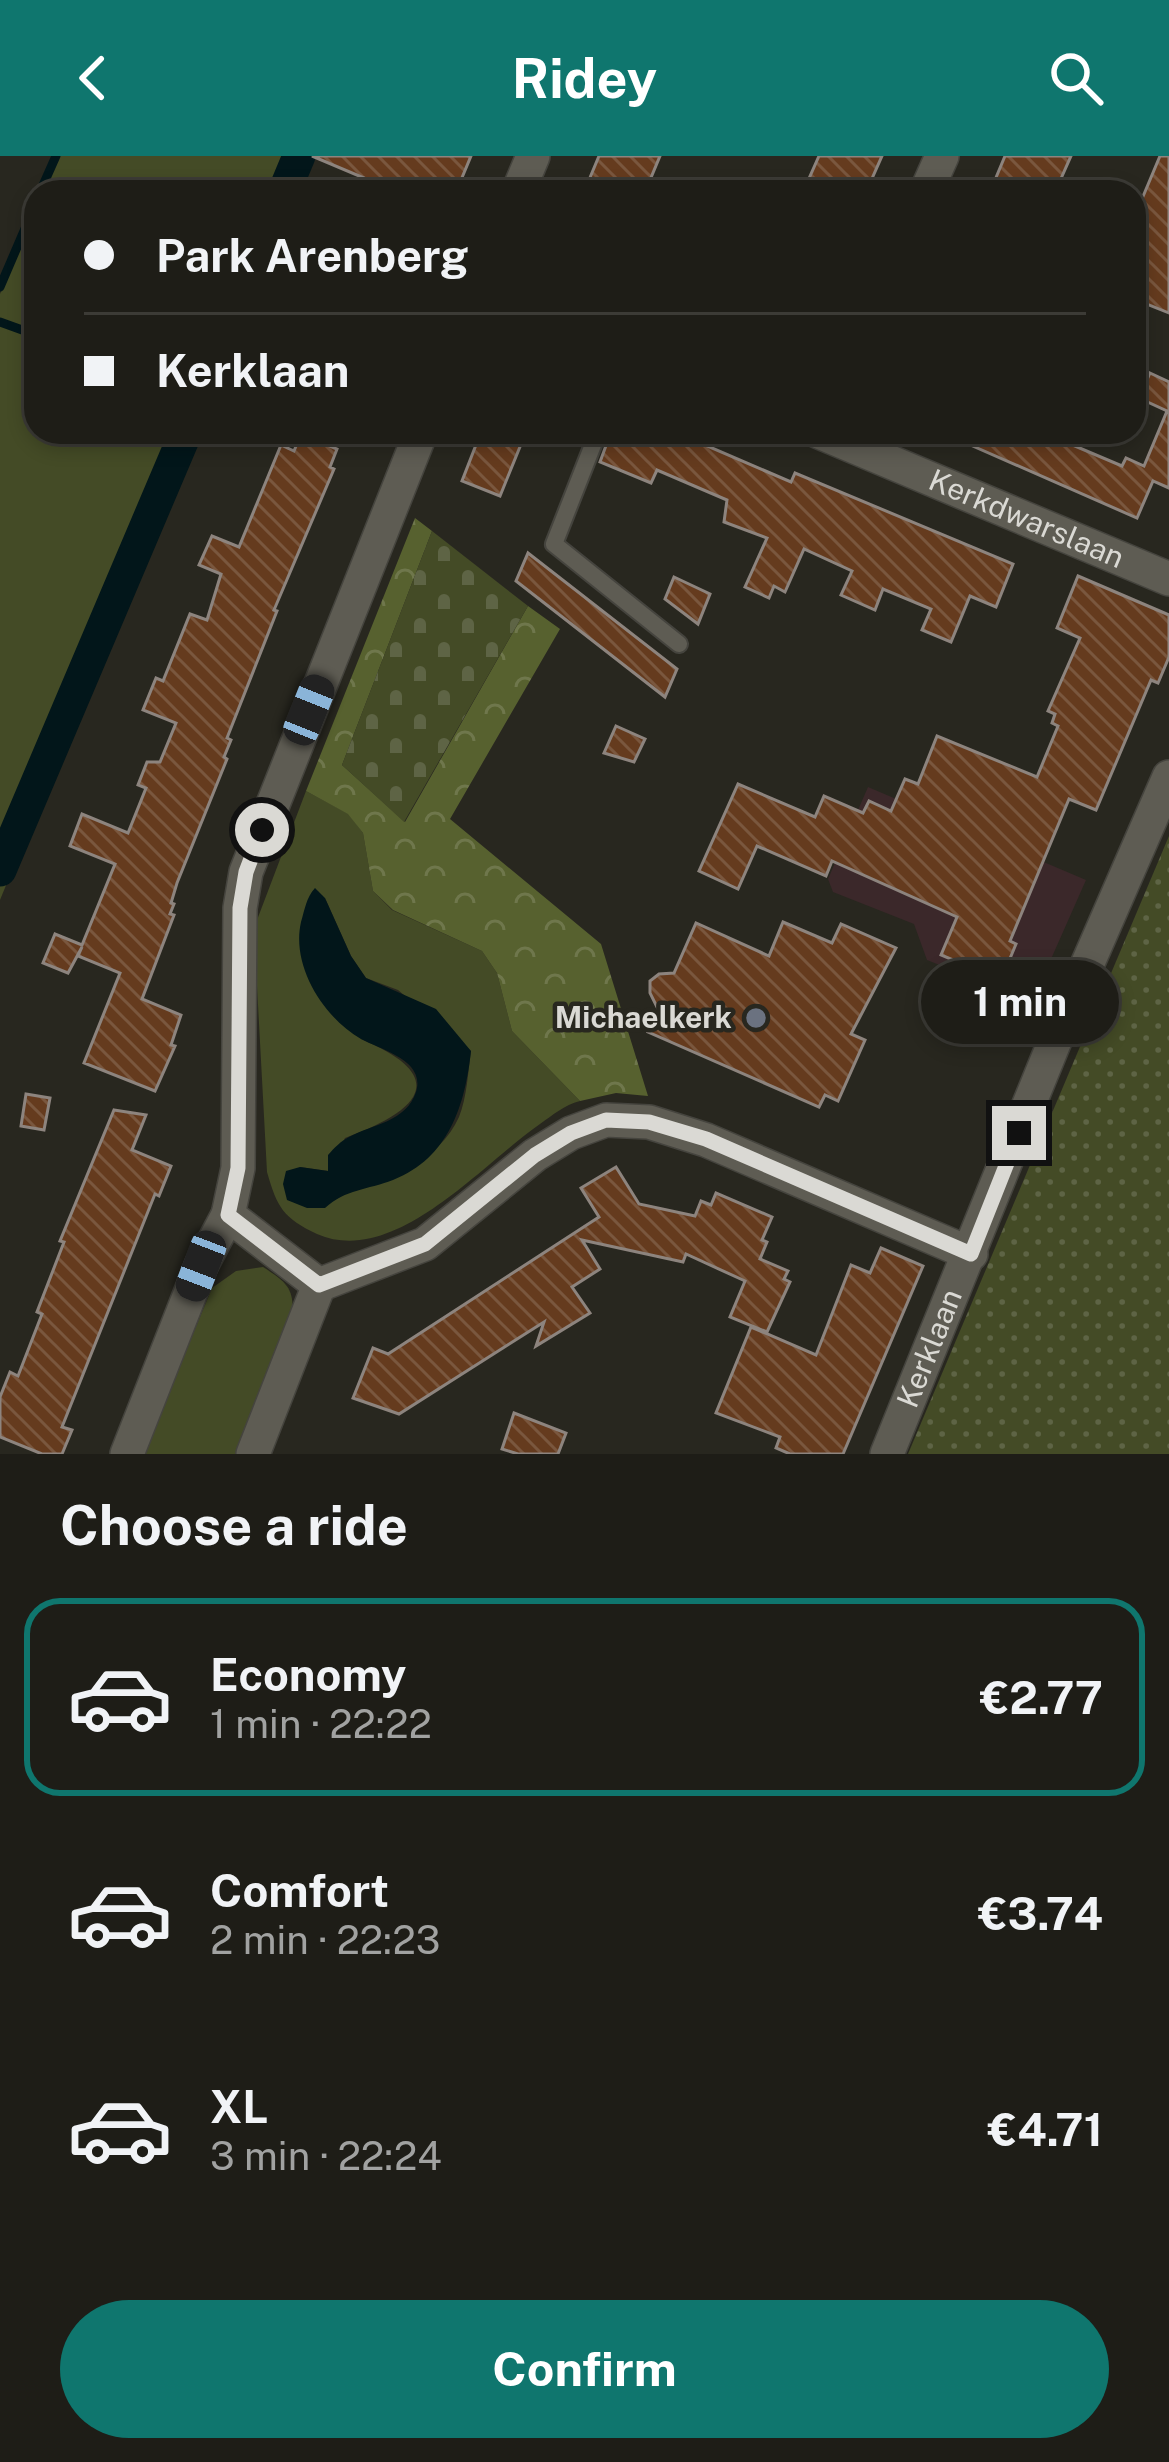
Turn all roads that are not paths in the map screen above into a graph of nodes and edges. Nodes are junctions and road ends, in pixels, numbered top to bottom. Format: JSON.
{"nodes":[{"id":1,"x":416,"y":444,"type":"edge"},
{"id":2,"x":593,"y":444,"type":"edge"},
{"id":3,"x":848,"y":444,"type":"edge"},
{"id":4,"x":1169,"y":579,"type":"edge"},
{"id":5,"x":680,"y":644,"type":"dead end"},
{"id":6,"x":1169,"y":777,"type":"edge"},
{"id":7,"x":228,"y":1215,"type":"junction"},
{"id":8,"x":971,"y":1254,"type":"junction"},
{"id":9,"x":319,"y":1285,"type":"junction"},
{"id":10,"x":127,"y":1454,"type":"edge"},
{"id":11,"x":253,"y":1454,"type":"edge"},
{"id":12,"x":887,"y":1454,"type":"edge"}],
"edges":[{"from":1,"to":7,"type":"street"},
{"from":2,"to":5,"type":"lane"},
{"from":3,"to":4,"type":"street","name":"Kerkdwarslaan"},
{"from":6,"to":8,"type":"street","name":"Kerklaan"},
{"from":7,"to":9,"type":"street"},
{"from":7,"to":10,"type":"street"},
{"from":8,"to":9,"type":"street"},
{"from":8,"to":12,"type":"street","name":"Kerklaan"},
{"from":9,"to":11,"type":"street"}]}
